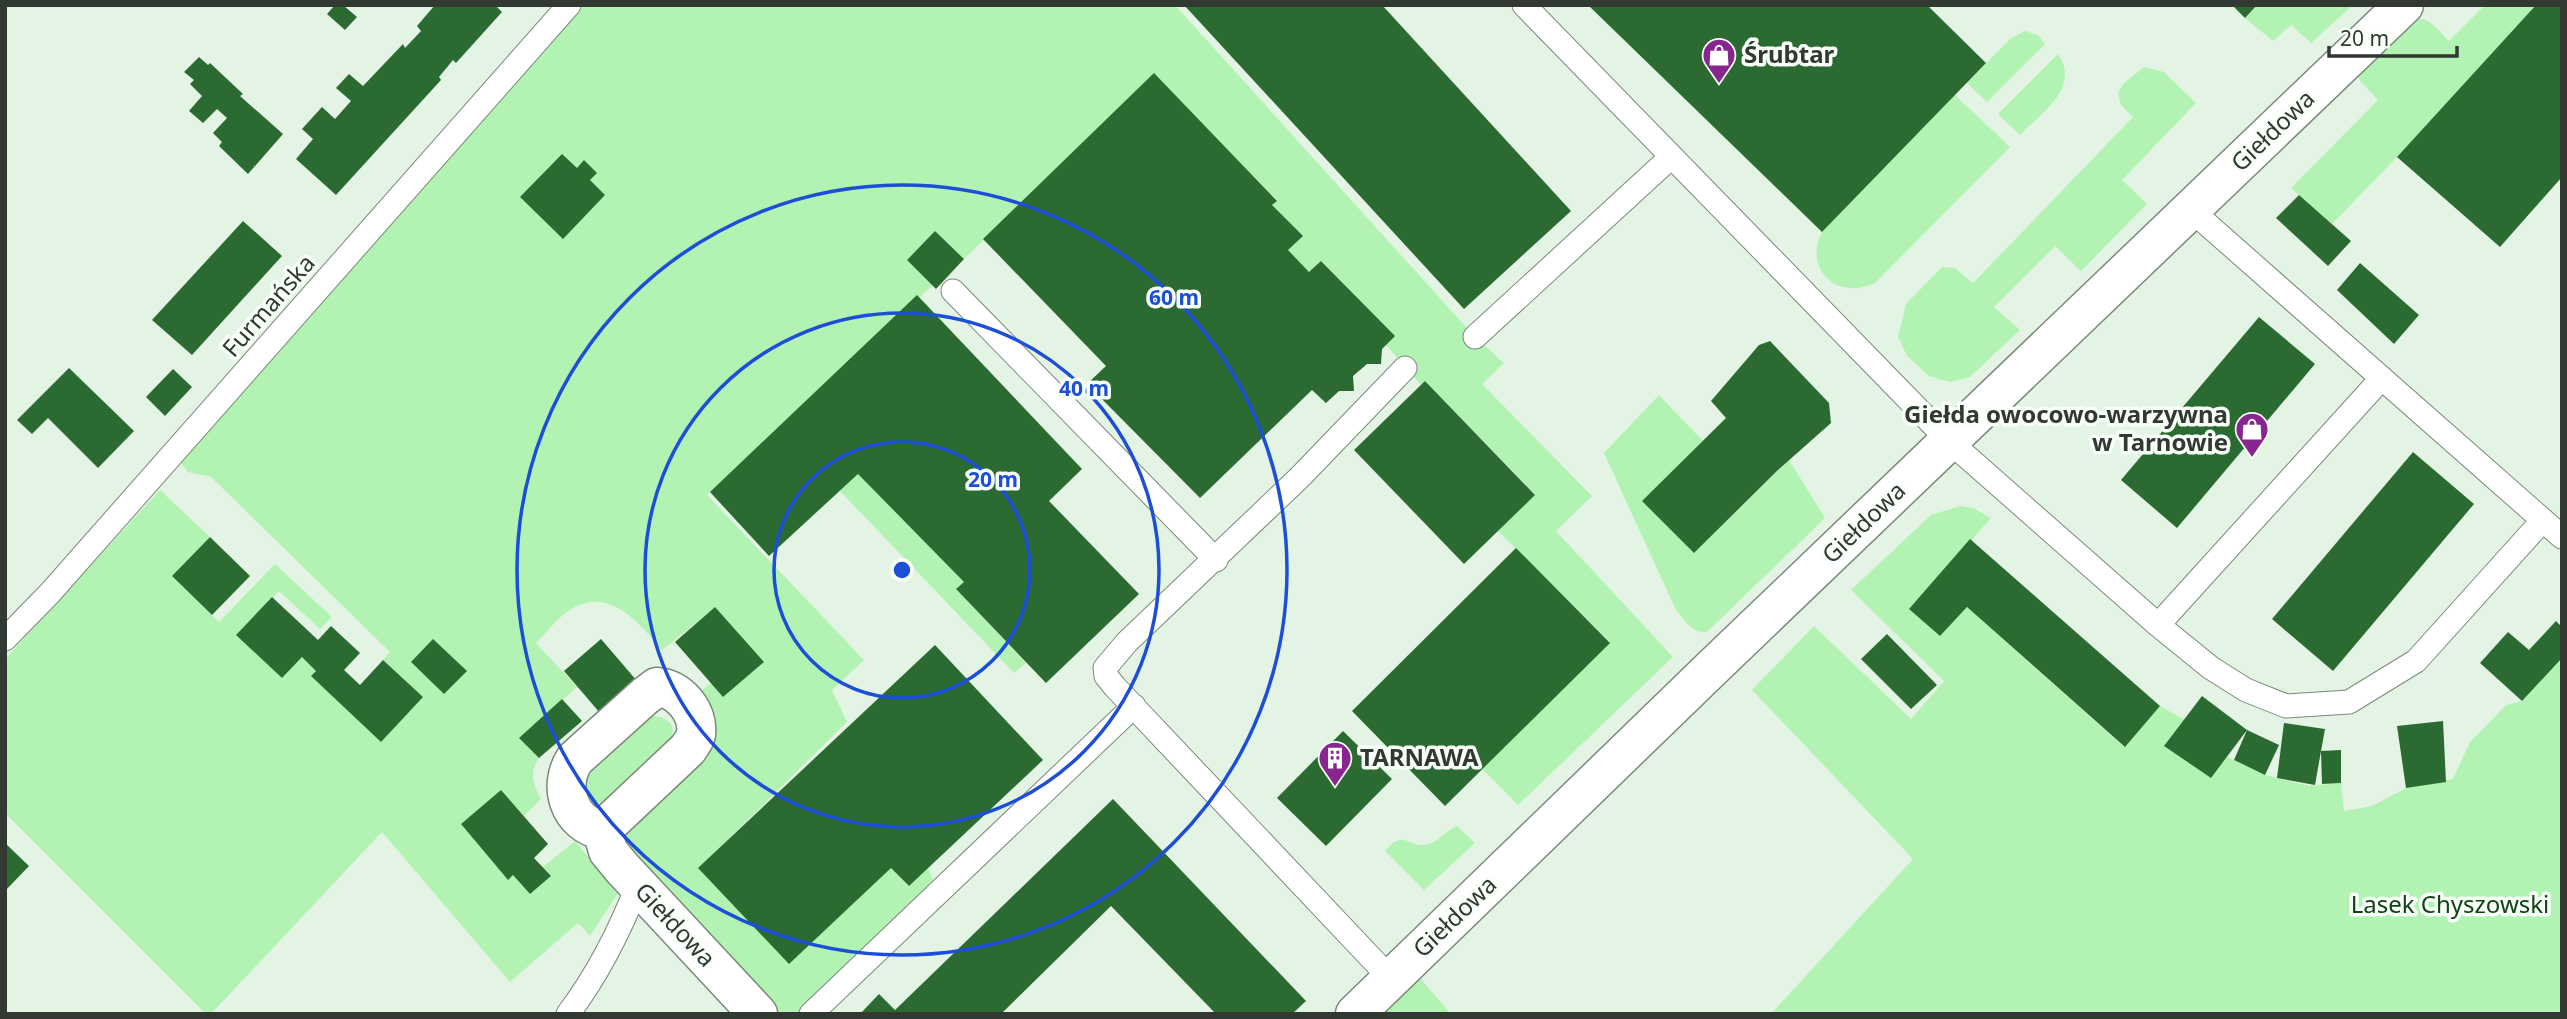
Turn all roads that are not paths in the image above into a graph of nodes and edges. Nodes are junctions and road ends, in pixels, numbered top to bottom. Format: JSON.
{"nodes":[{"id":1,"x":569,"y":5,"type":"edge"},
{"id":2,"x":1524,"y":5,"type":"edge"},
{"id":3,"x":2404,"y":5,"type":"edge"},
{"id":4,"x":1670,"y":158,"type":"junction"},
{"id":5,"x":2191,"y":210,"type":"junction"},
{"id":6,"x":953,"y":292,"type":"dead end"},
{"id":7,"x":1475,"y":337,"type":"dead end"},
{"id":8,"x":1405,"y":368,"type":"dead end"},
{"id":9,"x":2382,"y":378,"type":"junction"},
{"id":10,"x":1949,"y":441,"type":"junction"},
{"id":11,"x":2543,"y":520,"type":"junction"},
{"id":12,"x":2562,"y":537,"type":"edge"},
{"id":13,"x":1216,"y":559,"type":"junction"},
{"id":14,"x":2158,"y":625,"type":"junction"},
{"id":15,"x":5,"y":639,"type":"edge"},
{"id":16,"x":1134,"y":706,"type":"junction"},
{"id":17,"x":602,"y":830,"type":"dead end"},
{"id":18,"x":638,"y":884,"type":"junction"},
{"id":19,"x":1391,"y":979,"type":"junction"},
{"id":20,"x":568,"y":1014,"type":"edge"},
{"id":21,"x":758,"y":1014,"type":"edge"},
{"id":22,"x":811,"y":1014,"type":"edge"},
{"id":23,"x":1355,"y":1014,"type":"edge"}],
"edges":[{"from":1,"to":15,"type":"lane","name":"Furmańska"},
{"from":2,"to":4,"type":"lane"},
{"from":3,"to":5,"type":"street","name":"Giełdowa"},
{"from":4,"to":7,"type":"lane"},
{"from":4,"to":10,"type":"lane"},
{"from":5,"to":9,"type":"lane"},
{"from":5,"to":10,"type":"street","name":"Giełdowa"},
{"from":6,"to":13,"type":"lane"},
{"from":8,"to":13,"type":"lane"},
{"from":9,"to":11,"type":"lane"},
{"from":9,"to":14,"type":"lane"},
{"from":10,"to":14,"type":"lane"},
{"from":10,"to":19,"type":"street","name":"Giełdowa"},
{"from":11,"to":12,"type":"lane"},
{"from":11,"to":14,"type":"lane"},
{"from":13,"to":16,"type":"lane"},
{"from":16,"to":19,"type":"lane"},
{"from":16,"to":22,"type":"lane"},
{"from":17,"to":18,"type":"street","name":"Giełdowa"},
{"from":18,"to":20,"type":"lane"},
{"from":18,"to":21,"type":"street","name":"Giełdowa"},
{"from":19,"to":23,"type":"street","name":"Giełdowa"}]}
